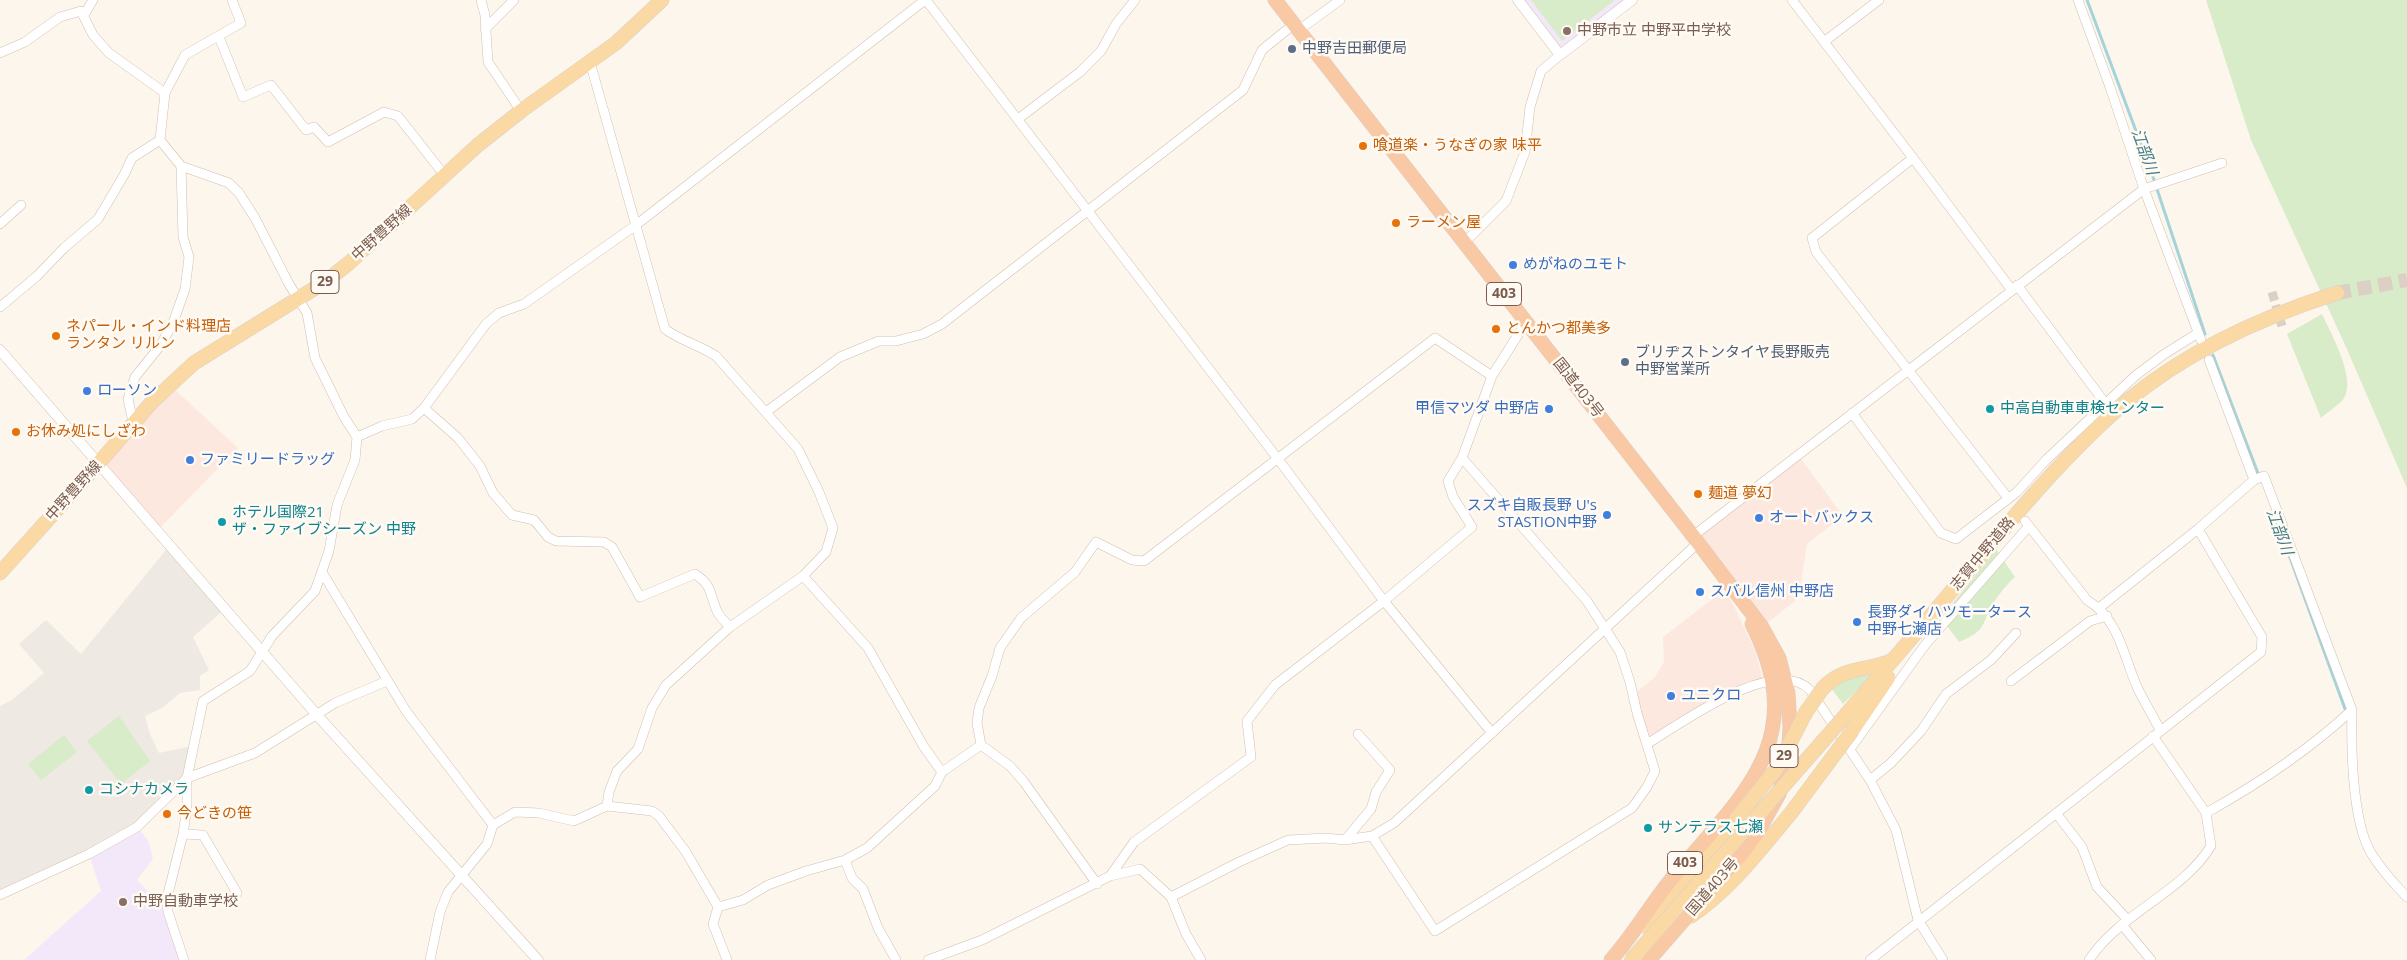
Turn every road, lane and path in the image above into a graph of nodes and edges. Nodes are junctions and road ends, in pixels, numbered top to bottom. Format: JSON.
{"nodes":[{"id":1,"x":93,"y":0,"type":"edge"},
{"id":2,"x":232,"y":0,"type":"edge"},
{"id":3,"x":481,"y":0,"type":"edge"},
{"id":4,"x":514,"y":0,"type":"edge"},
{"id":5,"x":662,"y":0,"type":"edge"},
{"id":6,"x":925,"y":0,"type":"edge"},
{"id":7,"x":1135,"y":0,"type":"edge"},
{"id":8,"x":1275,"y":0,"type":"edge"},
{"id":9,"x":1340,"y":0,"type":"edge"},
{"id":10,"x":1518,"y":0,"type":"edge"},
{"id":11,"x":1632,"y":0,"type":"edge"},
{"id":12,"x":1792,"y":0,"type":"edge"},
{"id":13,"x":1880,"y":0,"type":"edge"},
{"id":14,"x":2078,"y":0,"type":"edge"},
{"id":15,"x":84,"y":15,"type":"junction"},
{"id":16,"x":1297,"y":27,"type":"junction"},
{"id":17,"x":485,"y":29,"type":"junction"},
{"id":18,"x":219,"y":36,"type":"junction"},
{"id":19,"x":1825,"y":41,"type":"junction"},
{"id":20,"x":0,"y":53,"type":"edge"},
{"id":21,"x":1560,"y":56,"type":"junction"},
{"id":22,"x":590,"y":62,"type":"junction"},
{"id":23,"x":165,"y":93,"type":"junction"},
{"id":24,"x":521,"y":111,"type":"junction"},
{"id":25,"x":1018,"y":119,"type":"junction"},
{"id":26,"x":160,"y":140,"type":"junction"},
{"id":27,"x":1913,"y":158,"type":"junction"},
{"id":28,"x":2222,"y":163,"type":"dead end"},
{"id":29,"x":181,"y":166,"type":"junction"},
{"id":30,"x":445,"y":176,"type":"junction"},
{"id":31,"x":2144,"y":189,"type":"junction"},
{"id":32,"x":21,"y":205,"type":"dead end"},
{"id":33,"x":1087,"y":211,"type":"junction"},
{"id":34,"x":0,"y":224,"type":"edge"},
{"id":35,"x":636,"y":225,"type":"junction"},
{"id":36,"x":1464,"y":244,"type":"junction"},
{"id":37,"x":2014,"y":288,"type":"junction"},
{"id":38,"x":2337,"y":294,"type":"tunnel mouth"},
{"id":39,"x":299,"y":300,"type":"junction"},
{"id":40,"x":0,"y":307,"type":"edge"},
{"id":41,"x":1526,"y":322,"type":"junction"},
{"id":42,"x":0,"y":350,"type":"edge"},
{"id":43,"x":2209,"y":360,"type":"dead end"},
{"id":44,"x":1910,"y":370,"type":"junction"},
{"id":45,"x":1492,"y":376,"type":"junction"},
{"id":46,"x":2105,"y":403,"type":"junction"},
{"id":47,"x":424,"y":408,"type":"junction"},
{"id":48,"x":766,"y":412,"type":"junction"},
{"id":49,"x":1852,"y":413,"type":"junction"},
{"id":50,"x":134,"y":422,"type":"junction"},
{"id":51,"x":357,"y":437,"type":"junction"},
{"id":52,"x":1462,"y":458,"type":"junction"},
{"id":53,"x":1278,"y":459,"type":"junction"},
{"id":54,"x":98,"y":464,"type":"junction"},
{"id":55,"x":2254,"y":480,"type":"junction"},
{"id":56,"x":2008,"y":498,"type":"junction"},
{"id":57,"x":2198,"y":529,"type":"junction"},
{"id":58,"x":1695,"y":539,"type":"junction"},
{"id":59,"x":2,"y":565,"type":"edge"},
{"id":60,"x":322,"y":572,"type":"junction"},
{"id":61,"x":803,"y":576,"type":"junction"},
{"id":62,"x":1384,"y":601,"type":"junction"},
{"id":63,"x":2099,"y":608,"type":"junction"},
{"id":64,"x":2107,"y":616,"type":"junction"},
{"id":65,"x":730,"y":627,"type":"junction"},
{"id":66,"x":1604,"y":629,"type":"junction"},
{"id":67,"x":2016,"y":633,"type":"dead end"},
{"id":68,"x":1917,"y":634,"type":"junction"},
{"id":69,"x":263,"y":652,"type":"junction"},
{"id":70,"x":1893,"y":660,"type":"junction"},
{"id":71,"x":1778,"y":681,"type":"junction"},
{"id":72,"x":387,"y":682,"type":"junction"},
{"id":73,"x":2012,"y":682,"type":"dead end"},
{"id":74,"x":2352,"y":710,"type":"junction"},
{"id":75,"x":317,"y":715,"type":"junction"},
{"id":76,"x":2160,"y":730,"type":"junction"},
{"id":77,"x":1492,"y":733,"type":"junction"},
{"id":78,"x":1358,"y":734,"type":"dead end"},
{"id":79,"x":2153,"y":736,"type":"junction"},
{"id":80,"x":1647,"y":744,"type":"junction"},
{"id":81,"x":982,"y":745,"type":"junction"},
{"id":82,"x":1850,"y":750,"type":"junction"},
{"id":83,"x":1759,"y":767,"type":"junction"},
{"id":84,"x":1785,"y":771,"type":"junction"},
{"id":85,"x":942,"y":772,"type":"junction"},
{"id":86,"x":186,"y":778,"type":"junction"},
{"id":87,"x":1870,"y":780,"type":"junction"},
{"id":88,"x":607,"y":806,"type":"junction"},
{"id":89,"x":2206,"y":813,"type":"junction"},
{"id":90,"x":2056,"y":814,"type":"junction"},
{"id":91,"x":493,"y":824,"type":"junction"},
{"id":92,"x":183,"y":834,"type":"junction"},
{"id":93,"x":1372,"y":836,"type":"junction"},
{"id":94,"x":1346,"y":840,"type":"junction"},
{"id":95,"x":845,"y":860,"type":"junction"},
{"id":96,"x":462,"y":876,"type":"junction"},
{"id":97,"x":1110,"y":876,"type":"junction"},
{"id":98,"x":1097,"y":884,"type":"junction"},
{"id":99,"x":238,"y":893,"type":"dead end"},
{"id":100,"x":0,"y":895,"type":"edge"},
{"id":101,"x":1171,"y":898,"type":"junction"},
{"id":102,"x":2407,"y":898,"type":"edge"},
{"id":103,"x":718,"y":907,"type":"junction"},
{"id":104,"x":1918,"y":920,"type":"junction"},
{"id":105,"x":1683,"y":922,"type":"junction"},
{"id":106,"x":2125,"y":923,"type":"junction"},
{"id":107,"x":1614,"y":956,"type":"edge"},
{"id":108,"x":184,"y":960,"type":"edge"},
{"id":109,"x":430,"y":960,"type":"edge"},
{"id":110,"x":538,"y":960,"type":"edge"},
{"id":111,"x":727,"y":960,"type":"edge"},
{"id":112,"x":896,"y":960,"type":"edge"},
{"id":113,"x":928,"y":960,"type":"edge"},
{"id":114,"x":1201,"y":960,"type":"edge"},
{"id":115,"x":1631,"y":960,"type":"edge"},
{"id":116,"x":1649,"y":960,"type":"edge"},
{"id":117,"x":1870,"y":960,"type":"edge"},
{"id":118,"x":1943,"y":960,"type":"edge"},
{"id":119,"x":2089,"y":960,"type":"edge"},
{"id":120,"x":2151,"y":960,"type":"edge"}],
"edges":[{"from":1,"to":15,"type":"street"},
{"from":2,"to":18,"type":"street"},
{"from":3,"to":17,"type":"street"},
{"from":4,"to":17,"type":"street"},
{"from":5,"to":22,"type":"main road","name":"中野豊野線","number":"29"},
{"from":6,"to":25,"type":"street"},
{"from":6,"to":35,"type":"street"},
{"from":7,"to":25,"type":"street"},
{"from":8,"to":16,"type":"highway","name":"国道403号","number":"403"},
{"from":9,"to":16,"type":"street"},
{"from":10,"to":21,"type":"street"},
{"from":11,"to":21,"type":"street"},
{"from":12,"to":19,"type":"street"},
{"from":13,"to":19,"type":"street"},
{"from":14,"to":31,"type":"street"},
{"from":15,"to":20,"type":"street"},
{"from":15,"to":23,"type":"street"},
{"from":16,"to":33,"type":"street"},
{"from":16,"to":36,"type":"highway","name":"国道403号","number":"403"},
{"from":17,"to":24,"type":"street"},
{"from":18,"to":23,"type":"street"},
{"from":18,"to":30,"type":"street"},
{"from":19,"to":27,"type":"street"},
{"from":21,"to":36,"type":"street"},
{"from":22,"to":24,"type":"main road","name":"中野豊野線","number":"29"},
{"from":22,"to":35,"type":"street"},
{"from":23,"to":26,"type":"street"},
{"from":24,"to":30,"type":"main road","name":"中野豊野線","number":"29"},
{"from":25,"to":33,"type":"street"},
{"from":26,"to":29,"type":"street"},
{"from":26,"to":40,"type":"street"},
{"from":27,"to":37,"type":"street"},
{"from":27,"to":44,"type":"street"},
{"from":28,"to":31,"type":"street"},
{"from":29,"to":39,"type":"street"},
{"from":29,"to":50,"type":"street"},
{"from":30,"to":39,"type":"main road","name":"中野豊野線","number":"29"},
{"from":31,"to":37,"type":"street"},
{"from":31,"to":46,"type":"street"},
{"from":32,"to":34,"type":"street"},
{"from":33,"to":48,"type":"street"},
{"from":33,"to":53,"type":"street"},
{"from":35,"to":47,"type":"street"},
{"from":35,"to":48,"type":"street"},
{"from":36,"to":41,"type":"highway","name":"国道403号","number":"403"},
{"from":37,"to":44,"type":"street"},
{"from":37,"to":46,"type":"street"},
{"from":38,"to":68,"type":"main road","name":"志賀中野道路","number":"29"},
{"from":39,"to":50,"type":"main road","name":"中野豊野線","number":"29"},
{"from":39,"to":51,"type":"street"},
{"from":41,"to":45,"type":"street"},
{"from":41,"to":58,"type":"highway","name":"国道403号","number":"403"},
{"from":42,"to":54,"type":"street"},
{"from":43,"to":55,"type":"street"},
{"from":44,"to":49,"type":"street"},
{"from":44,"to":56,"type":"street"},
{"from":45,"to":52,"type":"street"},
{"from":45,"to":53,"type":"street"},
{"from":46,"to":56,"type":"street"},
{"from":47,"to":51,"type":"street"},
{"from":47,"to":65,"type":"street"},
{"from":48,"to":61,"type":"street"},
{"from":49,"to":56,"type":"street"},
{"from":49,"to":58,"type":"street"},
{"from":50,"to":54,"type":"main road","name":"中野豊野線","number":"29"},
{"from":51,"to":60,"type":"street"},
{"from":52,"to":62,"type":"street"},
{"from":52,"to":66,"type":"street"},
{"from":53,"to":62,"type":"street"},
{"from":53,"to":81,"type":"street"},
{"from":54,"to":59,"type":"main road","name":"中野豊野線","number":"29"},
{"from":54,"to":69,"type":"street"},
{"from":55,"to":57,"type":"street"},
{"from":55,"to":74,"type":"street"},
{"from":57,"to":63,"type":"street"},
{"from":57,"to":76,"type":"street"},
{"from":58,"to":66,"type":"street"},
{"from":58,"to":71,"type":"highway","name":"国道403号","number":"403"},
{"from":60,"to":69,"type":"street"},
{"from":60,"to":72,"type":"street"},
{"from":61,"to":65,"type":"street"},
{"from":61,"to":85,"type":"street"},
{"from":62,"to":77,"type":"street"},
{"from":62,"to":97,"type":"street"},
{"from":63,"to":64,"type":"street"},
{"from":63,"to":82,"type":"street"},
{"from":64,"to":73,"type":"street"},
{"from":64,"to":76,"type":"street"},
{"from":65,"to":88,"type":"street"},
{"from":66,"to":77,"type":"street"},
{"from":66,"to":80,"type":"street"},
{"from":67,"to":87,"type":"street"},
{"from":68,"to":70,"type":"main road","name":"志賀中野道路","number":"29"},
{"from":68,"to":105,"type":"main road","number":"29","bridge":true},
{"from":69,"to":75,"type":"street"},
{"from":69,"to":86,"type":"street"},
{"from":70,"to":107,"type":"main road","number":"29","bridge":true},
{"from":70,"to":115,"type":"main road","name":"志賀中野道路","number":"29","bridge":true},
{"from":71,"to":80,"type":"street"},
{"from":71,"to":82,"type":"street"},
{"from":71,"to":83,"type":"highway","name":"国道403号","number":"403"},
{"from":71,"to":84,"type":"highway","name":"国道403号","number":"403"},
{"from":72,"to":75,"type":"street"},
{"from":72,"to":91,"type":"street"},
{"from":74,"to":89,"type":"street"},
{"from":74,"to":102,"type":"street"},
{"from":75,"to":86,"type":"street"},
{"from":75,"to":96,"type":"street"},
{"from":76,"to":79,"type":"street"},
{"from":77,"to":93,"type":"street"},
{"from":78,"to":94,"type":"street"},
{"from":79,"to":89,"type":"street"},
{"from":79,"to":90,"type":"street"},
{"from":80,"to":93,"type":"street"},
{"from":81,"to":85,"type":"street"},
{"from":81,"to":98,"type":"street"},
{"from":82,"to":87,"type":"street"},
{"from":83,"to":84,"type":"highway"},
{"from":83,"to":107,"type":"highway","name":"国道403号","number":"403"},
{"from":84,"to":105,"type":"highway","name":"国道403号","number":"403"},
{"from":85,"to":95,"type":"street"},
{"from":86,"to":92,"type":"street"},
{"from":86,"to":100,"type":"street"},
{"from":87,"to":104,"type":"street"},
{"from":88,"to":91,"type":"street"},
{"from":88,"to":103,"type":"street"},
{"from":89,"to":106,"type":"street"},
{"from":90,"to":104,"type":"street"},
{"from":90,"to":106,"type":"street"},
{"from":91,"to":96,"type":"street"},
{"from":92,"to":99,"type":"street"},
{"from":92,"to":108,"type":"street"},
{"from":93,"to":94,"type":"street"},
{"from":94,"to":101,"type":"street"},
{"from":95,"to":103,"type":"street"},
{"from":95,"to":112,"type":"street"},
{"from":96,"to":109,"type":"street"},
{"from":96,"to":110,"type":"street"},
{"from":97,"to":98,"type":"street"},
{"from":97,"to":101,"type":"street"},
{"from":98,"to":113,"type":"street"},
{"from":101,"to":114,"type":"street"},
{"from":103,"to":111,"type":"street"},
{"from":104,"to":117,"type":"street"},
{"from":104,"to":118,"type":"street"},
{"from":105,"to":116,"type":"highway","name":"国道403号","number":"403"},
{"from":106,"to":119,"type":"street"},
{"from":106,"to":120,"type":"street"}]}
